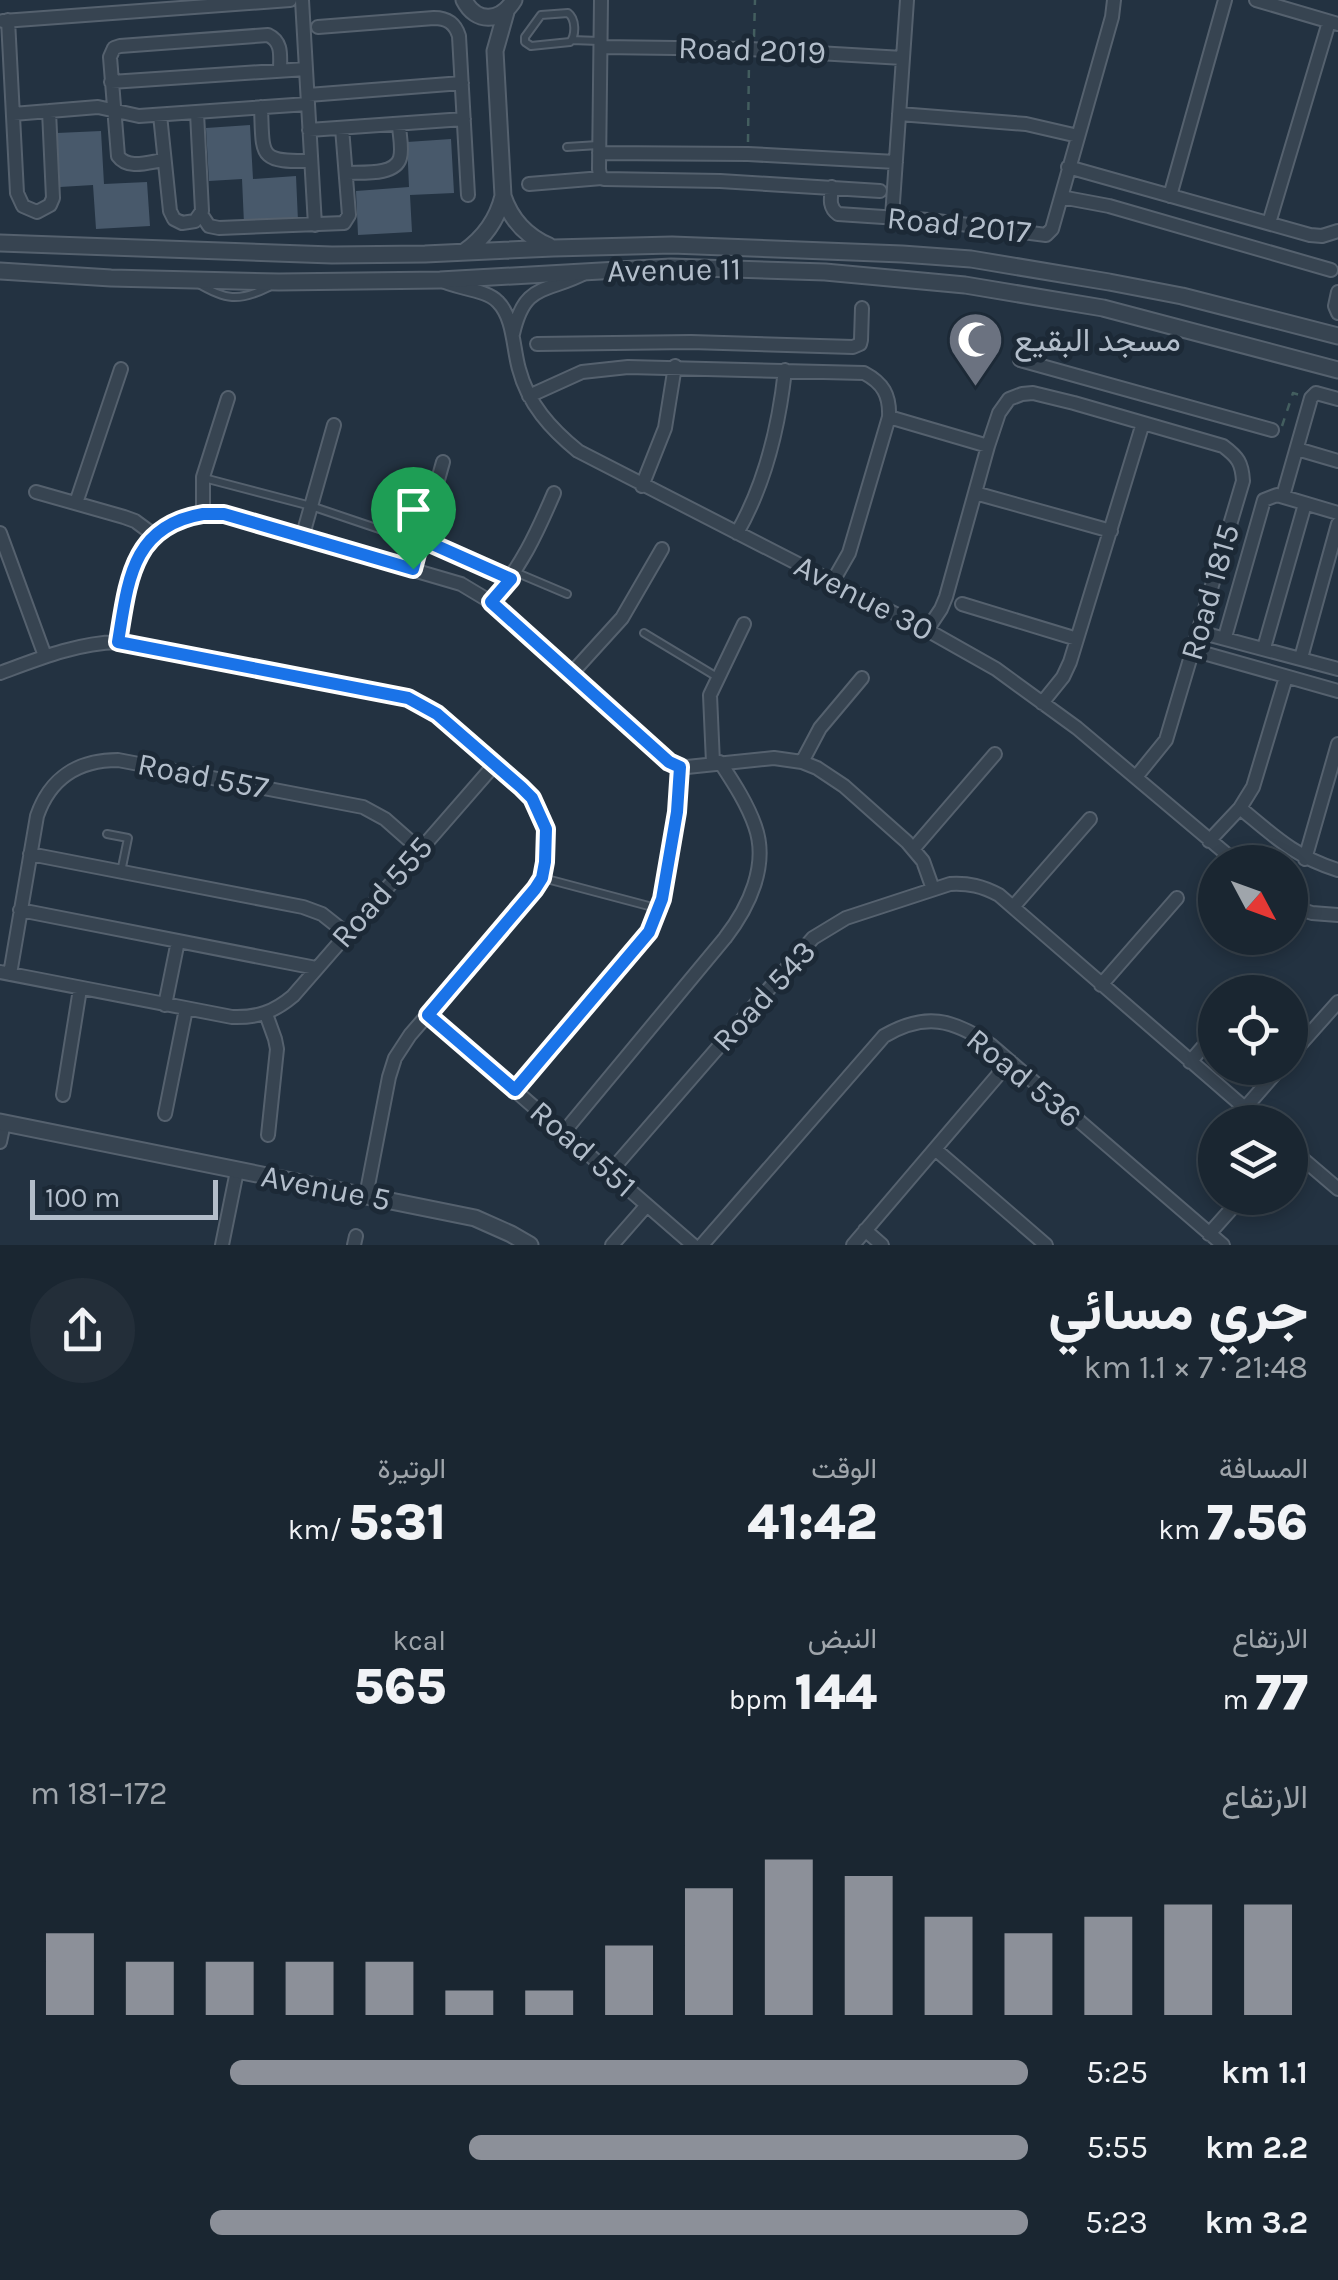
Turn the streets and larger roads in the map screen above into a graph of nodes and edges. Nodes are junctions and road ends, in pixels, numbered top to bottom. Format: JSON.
{"nodes":[{"id":1,"x":49,"y":0,"type":"edge"},
{"id":2,"x":290,"y":0,"type":"edge"},
{"id":3,"x":302,"y":0,"type":"edge"},
{"id":4,"x":601,"y":0,"type":"edge"},
{"id":5,"x":907,"y":0,"type":"edge"},
{"id":6,"x":1114,"y":0,"type":"edge"},
{"id":7,"x":1224,"y":0,"type":"edge"},
{"id":8,"x":1256,"y":0,"type":"edge"},
{"id":9,"x":154,"y":4,"type":"edge"},
{"id":10,"x":513,"y":4,"type":"edge"},
{"id":11,"x":463,"y":5,"type":"edge"},
{"id":12,"x":50,"y":17,"type":"junction"},
{"id":13,"x":4,"y":20,"type":"edge"},
{"id":14,"x":1334,"y":23,"type":"edge"},
{"id":15,"x":318,"y":27,"type":"dead end"},
{"id":16,"x":600,"y":44,"type":"junction"},
{"id":17,"x":496,"y":51,"type":"junction"},
{"id":18,"x":903,"y":58,"type":"junction"},
{"id":19,"x":306,"y":69,"type":"junction"},
{"id":20,"x":280,"y":70,"type":"junction"},
{"id":21,"x":112,"y":82,"type":"junction"},
{"id":22,"x":462,"y":83,"type":"junction"},
{"id":23,"x":6,"y":89,"type":"edge"},
{"id":24,"x":308,"y":100,"type":"junction"},
{"id":25,"x":261,"y":108,"type":"junction"},
{"id":26,"x":114,"y":110,"type":"junction"},
{"id":27,"x":48,"y":111,"type":"junction"},
{"id":28,"x":196,"y":113,"type":"junction"},
{"id":29,"x":13,"y":114,"type":"junction"},
{"id":30,"x":160,"y":114,"type":"junction"},
{"id":31,"x":900,"y":114,"type":"junction"},
{"id":32,"x":464,"y":119,"type":"junction"},
{"id":33,"x":399,"y":124,"type":"junction"},
{"id":34,"x":342,"y":128,"type":"junction"},
{"id":35,"x":310,"y":130,"type":"junction"},
{"id":36,"x":1078,"y":136,"type":"junction"},
{"id":37,"x":7,"y":143,"type":"edge"},
{"id":38,"x":599,"y":149,"type":"junction"},
{"id":39,"x":164,"y":160,"type":"junction"},
{"id":40,"x":311,"y":161,"type":"junction"},
{"id":41,"x":896,"y":162,"type":"junction"},
{"id":42,"x":1068,"y":167,"type":"junction"},
{"id":43,"x":346,"y":173,"type":"junction"},
{"id":44,"x":601,"y":173,"type":"junction"},
{"id":45,"x":1115,"y":180,"type":"junction"},
{"id":46,"x":529,"y":184,"type":"dead end"},
{"id":47,"x":832,"y":186,"type":"junction"},
{"id":48,"x":880,"y":190,"type":"dead end"},
{"id":49,"x":468,"y":196,"type":"dead end"},
{"id":50,"x":503,"y":196,"type":"junction"},
{"id":51,"x":1060,"y":196,"type":"junction"},
{"id":52,"x":1170,"y":196,"type":"junction"},
{"id":53,"x":1109,"y":206,"type":"junction"},
{"id":54,"x":200,"y":214,"type":"junction"},
{"id":55,"x":1235,"y":214,"type":"junction"},
{"id":56,"x":892,"y":216,"type":"junction"},
{"id":57,"x":1269,"y":224,"type":"junction"},
{"id":58,"x":314,"y":225,"type":"junction"},
{"id":59,"x":1338,"y":231,"type":"edge"},
{"id":60,"x":1228,"y":240,"type":"junction"},
{"id":61,"x":0,"y":243,"type":"edge"},
{"id":62,"x":553,"y":248,"type":"junction"},
{"id":63,"x":464,"y":252,"type":"junction"},
{"id":64,"x":1331,"y":270,"type":"dead end"},
{"id":65,"x":0,"y":271,"type":"edge"},
{"id":66,"x":587,"y":272,"type":"junction"},
{"id":67,"x":440,"y":280,"type":"junction"},
{"id":68,"x":1338,"y":292,"type":"edge"},
{"id":69,"x":862,"y":308,"type":"dead end"},
{"id":70,"x":1338,"y":313,"type":"edge"},
{"id":71,"x":512,"y":336,"type":"junction"},
{"id":72,"x":1338,"y":336,"type":"edge"},
{"id":73,"x":626,"y":342,"type":"junction"},
{"id":74,"x":537,"y":344,"type":"dead end"},
{"id":75,"x":820,"y":346,"type":"junction"},
{"id":76,"x":1020,"y":360,"type":"dead end"},
{"id":77,"x":675,"y":366,"type":"junction"},
{"id":78,"x":628,"y":367,"type":"junction"},
{"id":79,"x":121,"y":369,"type":"dead end"},
{"id":80,"x":785,"y":370,"type":"junction"},
{"id":81,"x":1338,"y":370,"type":"edge"},
{"id":82,"x":818,"y":371,"type":"junction"},
{"id":83,"x":1083,"y":378,"type":"junction"},
{"id":84,"x":529,"y":396,"type":"junction"},
{"id":85,"x":228,"y":398,"type":"dead end"},
{"id":86,"x":1338,"y":399,"type":"edge"},
{"id":87,"x":1074,"y":402,"type":"junction"},
{"id":88,"x":1189,"y":408,"type":"junction"},
{"id":89,"x":889,"y":417,"type":"junction"},
{"id":90,"x":1144,"y":423,"type":"junction"},
{"id":91,"x":334,"y":425,"type":"dead end"},
{"id":92,"x":1272,"y":430,"type":"road end"},
{"id":93,"x":1182,"y":434,"type":"junction"},
{"id":94,"x":988,"y":446,"type":"junction"},
{"id":95,"x":1297,"y":448,"type":"junction"},
{"id":96,"x":1338,"y":461,"type":"edge"},
{"id":97,"x":443,"y":462,"type":"dead end"},
{"id":98,"x":642,"y":486,"type":"junction"},
{"id":99,"x":36,"y":492,"type":"dead end"},
{"id":100,"x":554,"y":493,"type":"dead end"},
{"id":101,"x":974,"y":493,"type":"junction"},
{"id":102,"x":1283,"y":496,"type":"junction"},
{"id":103,"x":76,"y":503,"type":"junction"},
{"id":104,"x":1305,"y":504,"type":"junction"},
{"id":105,"x":1338,"y":513,"type":"edge"},
{"id":106,"x":203,"y":514,"type":"junction"},
{"id":107,"x":1338,"y":524,"type":"edge"},
{"id":108,"x":1110,"y":531,"type":"junction"},
{"id":109,"x":737,"y":533,"type":"junction"},
{"id":110,"x":154,"y":535,"type":"junction"},
{"id":111,"x":302,"y":538,"type":"junction"},
{"id":112,"x":2,"y":542,"type":"edge"},
{"id":113,"x":662,"y":549,"type":"dead end"},
{"id":114,"x":1221,"y":555,"type":"junction"},
{"id":115,"x":1246,"y":562,"type":"junction"},
{"id":116,"x":413,"y":569,"type":"junction"},
{"id":117,"x":833,"y":581,"type":"junction"},
{"id":118,"x":491,"y":602,"type":"junction"},
{"id":119,"x":962,"y":604,"type":"dead end"},
{"id":120,"x":744,"y":624,"type":"dead end"},
{"id":121,"x":927,"y":630,"type":"junction"},
{"id":122,"x":1199,"y":632,"type":"junction"},
{"id":123,"x":1225,"y":638,"type":"junction"},
{"id":124,"x":1078,"y":639,"type":"junction"},
{"id":125,"x":118,"y":642,"type":"junction"},
{"id":126,"x":1264,"y":648,"type":"junction"},
{"id":127,"x":1207,"y":654,"type":"dead end"},
{"id":128,"x":44,"y":656,"type":"junction"},
{"id":129,"x":1301,"y":658,"type":"junction"},
{"id":130,"x":1322,"y":664,"type":"junction"},
{"id":131,"x":1338,"y":669,"type":"edge"},
{"id":132,"x":572,"y":673,"type":"junction"},
{"id":133,"x":0,"y":674,"type":"edge"},
{"id":134,"x":1286,"y":676,"type":"junction"},
{"id":135,"x":862,"y":678,"type":"dead end"},
{"id":136,"x":1316,"y":685,"type":"junction"},
{"id":137,"x":1338,"y":691,"type":"edge"},
{"id":138,"x":1042,"y":703,"type":"junction"},
{"id":139,"x":1338,"y":744,"type":"edge"},
{"id":140,"x":995,"y":754,"type":"dead end"},
{"id":141,"x":716,"y":762,"type":"junction"},
{"id":142,"x":802,"y":762,"type":"junction"},
{"id":143,"x":494,"y":764,"type":"junction"},
{"id":144,"x":680,"y":767,"type":"junction"},
{"id":145,"x":1136,"y":777,"type":"junction"},
{"id":146,"x":1240,"y":808,"type":"junction"},
{"id":147,"x":1090,"y":818,"type":"dead end"},
{"id":148,"x":1209,"y":841,"type":"junction"},
{"id":149,"x":1214,"y":845,"type":"edge"},
{"id":150,"x":1287,"y":845,"type":"edge"},
{"id":151,"x":914,"y":848,"type":"junction"},
{"id":152,"x":419,"y":849,"type":"junction"},
{"id":153,"x":1308,"y":849,"type":"edge"},
{"id":154,"x":30,"y":854,"type":"junction"},
{"id":155,"x":1308,"y":860,"type":"edge"},
{"id":156,"x":1337,"y":867,"type":"edge"},
{"id":157,"x":933,"y":889,"type":"junction"},
{"id":158,"x":1177,"y":898,"type":"dead end"},
{"id":159,"x":1013,"y":907,"type":"junction"},
{"id":160,"x":20,"y":910,"type":"junction"},
{"id":161,"x":1308,"y":913,"type":"edge"},
{"id":162,"x":1338,"y":916,"type":"edge"},
{"id":163,"x":346,"y":933,"type":"junction"},
{"id":164,"x":178,"y":941,"type":"junction"},
{"id":165,"x":316,"y":968,"type":"junction"},
{"id":166,"x":5,"y":973,"type":"edge"},
{"id":167,"x":1101,"y":985,"type":"junction"},
{"id":168,"x":80,"y":989,"type":"junction"},
{"id":169,"x":1338,"y":1002,"type":"edge"},
{"id":170,"x":165,"y":1004,"type":"junction"},
{"id":171,"x":186,"y":1008,"type":"junction"},
{"id":172,"x":266,"y":1014,"type":"junction"},
{"id":173,"x":428,"y":1015,"type":"junction"},
{"id":174,"x":1308,"y":1036,"type":"edge"},
{"id":175,"x":1198,"y":1053,"type":"edge"},
{"id":176,"x":1010,"y":1061,"type":"junction"},
{"id":177,"x":1190,"y":1062,"type":"junction"},
{"id":178,"x":1265,"y":1085,"type":"edge"},
{"id":179,"x":515,"y":1090,"type":"junction"},
{"id":180,"x":63,"y":1095,"type":"dead end"},
{"id":181,"x":1241,"y":1105,"type":"edge"},
{"id":182,"x":1248,"y":1105,"type":"edge"},
{"id":183,"x":165,"y":1114,"type":"dead end"},
{"id":184,"x":2,"y":1122,"type":"edge"},
{"id":185,"x":564,"y":1132,"type":"junction"},
{"id":186,"x":268,"y":1135,"type":"dead end"},
{"id":187,"x":0,"y":1142,"type":"edge"},
{"id":188,"x":935,"y":1150,"type":"junction"},
{"id":189,"x":1308,"y":1163,"type":"edge"},
{"id":190,"x":237,"y":1170,"type":"junction"},
{"id":191,"x":610,"y":1172,"type":"junction"},
{"id":192,"x":1338,"y":1189,"type":"edge"},
{"id":193,"x":366,"y":1196,"type":"junction"},
{"id":194,"x":647,"y":1205,"type":"junction"},
{"id":195,"x":1226,"y":1215,"type":"edge"},
{"id":196,"x":865,"y":1230,"type":"junction"},
{"id":197,"x":1209,"y":1234,"type":"junction"},
{"id":198,"x":222,"y":1245,"type":"edge"},
{"id":199,"x":530,"y":1245,"type":"edge"},
{"id":200,"x":612,"y":1245,"type":"edge"},
{"id":201,"x":693,"y":1245,"type":"edge"},
{"id":202,"x":702,"y":1245,"type":"edge"},
{"id":203,"x":853,"y":1245,"type":"edge"},
{"id":204,"x":882,"y":1245,"type":"edge"},
{"id":205,"x":1046,"y":1245,"type":"edge"},
{"id":206,"x":1223,"y":1245,"type":"edge"}],
"edges":[{"from":1,"to":12,"type":"street"},
{"from":2,"to":9,"type":"street"},
{"from":3,"to":19,"type":"street"},
{"from":4,"to":16,"type":"street"},
{"from":5,"to":18,"type":"street"},
{"from":6,"to":36,"type":"street","name":"Road 2017"},
{"from":7,"to":52,"type":"street"},
{"from":8,"to":14,"type":"street"},
{"from":9,"to":12,"type":"street"},
{"from":10,"to":11,"type":"street"},
{"from":10,"to":17,"type":"street"},
{"from":11,"to":17,"type":"street"},
{"from":12,"to":13,"type":"street"},
{"from":13,"to":23,"type":"street"},
{"from":14,"to":57,"type":"street"},
{"from":15,"to":22,"type":"street"},
{"from":16,"to":18,"type":"street","name":"Road 2019"},
{"from":16,"to":38,"type":"street"},
{"from":17,"to":50,"type":"street"},
{"from":18,"to":31,"type":"street"},
{"from":19,"to":20,"type":"street"},
{"from":19,"to":24,"type":"street"},
{"from":20,"to":21,"type":"street"},
{"from":20,"to":21,"type":"street"},
{"from":21,"to":26,"type":"street"},
{"from":22,"to":24,"type":"street"},
{"from":22,"to":32,"type":"street"},
{"from":23,"to":29,"type":"street"},
{"from":24,"to":25,"type":"street"},
{"from":24,"to":35,"type":"street"},
{"from":25,"to":28,"type":"street"},
{"from":25,"to":40,"type":"street"},
{"from":26,"to":27,"type":"street"},
{"from":26,"to":30,"type":"street"},
{"from":26,"to":39,"type":"street"},
{"from":27,"to":29,"type":"street"},
{"from":27,"to":37,"type":"street"},
{"from":28,"to":30,"type":"street"},
{"from":28,"to":54,"type":"street"},
{"from":29,"to":37,"type":"street"},
{"from":30,"to":39,"type":"street"},
{"from":31,"to":36,"type":"street"},
{"from":31,"to":41,"type":"street"},
{"from":32,"to":33,"type":"street"},
{"from":32,"to":49,"type":"street"},
{"from":33,"to":34,"type":"street"},
{"from":33,"to":43,"type":"street"},
{"from":34,"to":35,"type":"street"},
{"from":34,"to":43,"type":"street"},
{"from":35,"to":40,"type":"street"},
{"from":36,"to":42,"type":"street","name":"Road 2017"},
{"from":38,"to":41,"type":"street"},
{"from":38,"to":44,"type":"street"},
{"from":39,"to":54,"type":"street"},
{"from":40,"to":58,"type":"street"},
{"from":41,"to":56,"type":"street"},
{"from":42,"to":45,"type":"street"},
{"from":42,"to":51,"type":"street","name":"Road 2017"},
{"from":43,"to":58,"type":"street"},
{"from":44,"to":46,"type":"street","name":"Road 2017"},
{"from":44,"to":47,"type":"street","name":"Road 2017"},
{"from":45,"to":52,"type":"street"},
{"from":45,"to":53,"type":"street"},
{"from":47,"to":48,"type":"street","name":"Road 2017"},
{"from":47,"to":56,"type":"street","name":"Road 2017"},
{"from":50,"to":62,"type":"street"},
{"from":50,"to":63,"type":"street"},
{"from":51,"to":53,"type":"street"},
{"from":51,"to":56,"type":"street","name":"Road 2017"},
{"from":52,"to":55,"type":"street"},
{"from":53,"to":60,"type":"street"},
{"from":54,"to":58,"type":"street"},
{"from":55,"to":57,"type":"street"},
{"from":55,"to":60,"type":"street"},
{"from":57,"to":59,"type":"street"},
{"from":60,"to":64,"type":"street"},
{"from":61,"to":63,"type":"street","name":"Avenue 11"},
{"from":62,"to":63,"type":"street","name":"Avenue 11"},
{"from":62,"to":72,"type":"street","name":"Avenue 11"},
{"from":65,"to":67,"type":"street","name":"Avenue 11"},
{"from":66,"to":67,"type":"street","name":"Avenue 11"},
{"from":66,"to":71,"type":"street"},
{"from":66,"to":81,"type":"street","name":"Avenue 11"},
{"from":67,"to":71,"type":"street","name":"Avenue 30"},
{"from":68,"to":70,"type":"street"},
{"from":69,"to":75,"type":"street"},
{"from":71,"to":84,"type":"street","name":"Avenue 30"},
{"from":73,"to":74,"type":"street"},
{"from":73,"to":75,"type":"street"},
{"from":73,"to":78,"type":"street"},
{"from":75,"to":82,"type":"street"},
{"from":76,"to":83,"type":"street"},
{"from":77,"to":78,"type":"street"},
{"from":77,"to":80,"type":"street"},
{"from":77,"to":98,"type":"street"},
{"from":78,"to":84,"type":"street"},
{"from":79,"to":103,"type":"street"},
{"from":80,"to":82,"type":"street"},
{"from":80,"to":109,"type":"street"},
{"from":82,"to":89,"type":"street"},
{"from":83,"to":87,"type":"street"},
{"from":83,"to":88,"type":"street"},
{"from":84,"to":98,"type":"street","name":"Avenue 30"},
{"from":85,"to":106,"type":"street"},
{"from":86,"to":95,"type":"street"},
{"from":87,"to":90,"type":"street","name":"Road 1815"},
{"from":87,"to":94,"type":"street","name":"Road 1815"},
{"from":88,"to":92,"type":"street"},
{"from":88,"to":93,"type":"street"},
{"from":89,"to":94,"type":"street"},
{"from":89,"to":117,"type":"street"},
{"from":90,"to":93,"type":"street","name":"Road 1815"},
{"from":90,"to":108,"type":"street"},
{"from":91,"to":111,"type":"street"},
{"from":93,"to":114,"type":"street","name":"Road 1815"},
{"from":94,"to":101,"type":"street","name":"Road 1815"},
{"from":95,"to":96,"type":"street"},
{"from":95,"to":102,"type":"street"},
{"from":97,"to":116,"type":"street"},
{"from":98,"to":109,"type":"street","name":"Avenue 30"},
{"from":99,"to":103,"type":"street"},
{"from":100,"to":118,"type":"street"},
{"from":101,"to":108,"type":"street"},
{"from":101,"to":121,"type":"street","name":"Road 1815"},
{"from":102,"to":104,"type":"street"},
{"from":102,"to":115,"type":"street"},
{"from":103,"to":110,"type":"street"},
{"from":104,"to":105,"type":"street"},
{"from":104,"to":126,"type":"street"},
{"from":106,"to":110,"type":"street"},
{"from":106,"to":111,"type":"street"},
{"from":107,"to":129,"type":"street"},
{"from":108,"to":124,"type":"street"},
{"from":109,"to":117,"type":"street","name":"Avenue 30"},
{"from":110,"to":125,"type":"street"},
{"from":111,"to":116,"type":"street"},
{"from":112,"to":128,"type":"street"},
{"from":113,"to":132,"type":"street"},
{"from":114,"to":115,"type":"street"},
{"from":114,"to":122,"type":"street","name":"Road 1815"},
{"from":115,"to":123,"type":"street"},
{"from":116,"to":118,"type":"street"},
{"from":117,"to":121,"type":"street","name":"Avenue 30"},
{"from":118,"to":132,"type":"street"},
{"from":119,"to":124,"type":"street"},
{"from":120,"to":141,"type":"street"},
{"from":121,"to":138,"type":"street","name":"Avenue 30"},
{"from":122,"to":123,"type":"street"},
{"from":122,"to":145,"type":"street","name":"Road 1815"},
{"from":123,"to":126,"type":"street"},
{"from":124,"to":138,"type":"street"},
{"from":125,"to":128,"type":"street"},
{"from":125,"to":143,"type":"street"},
{"from":126,"to":129,"type":"street"},
{"from":127,"to":134,"type":"street"},
{"from":128,"to":133,"type":"street"},
{"from":129,"to":130,"type":"street"},
{"from":130,"to":131,"type":"street"},
{"from":130,"to":136,"type":"street"},
{"from":132,"to":144,"type":"street"},
{"from":134,"to":136,"type":"street"},
{"from":134,"to":146,"type":"street"},
{"from":135,"to":142,"type":"street"},
{"from":136,"to":137,"type":"street"},
{"from":138,"to":145,"type":"street","name":"Avenue 30"},
{"from":139,"to":153,"type":"street"},
{"from":140,"to":151,"type":"street"},
{"from":141,"to":142,"type":"street"},
{"from":141,"to":144,"type":"street"},
{"from":141,"to":185,"type":"street"},
{"from":142,"to":151,"type":"street"},
{"from":143,"to":152,"type":"street","name":"Road 555"},
{"from":143,"to":173,"type":"street"},
{"from":144,"to":179,"type":"street"},
{"from":145,"to":148,"type":"street","name":"Avenue 30"},
{"from":146,"to":148,"type":"street"},
{"from":146,"to":150,"type":"street"},
{"from":147,"to":159,"type":"street"},
{"from":148,"to":149,"type":"street","name":"Avenue 30"},
{"from":151,"to":157,"type":"street"},
{"from":152,"to":154,"type":"street","name":"Road 557"},
{"from":152,"to":163,"type":"street","name":"Road 555"},
{"from":154,"to":160,"type":"street","name":"Road 557"},
{"from":154,"to":163,"type":"street"},
{"from":155,"to":156,"type":"street"},
{"from":157,"to":159,"type":"street","name":"Road 543"},
{"from":157,"to":191,"type":"street","name":"Road 543"},
{"from":158,"to":167,"type":"street"},
{"from":159,"to":167,"type":"street","name":"Road 543"},
{"from":160,"to":164,"type":"street"},
{"from":160,"to":166,"type":"street","name":"Road 557"},
{"from":161,"to":162,"type":"street"},
{"from":163,"to":165,"type":"street","name":"Road 555"},
{"from":164,"to":165,"type":"street"},
{"from":164,"to":170,"type":"street"},
{"from":165,"to":172,"type":"street","name":"Road 555"},
{"from":166,"to":168,"type":"street"},
{"from":167,"to":177,"type":"street","name":"Road 543"},
{"from":168,"to":170,"type":"street"},
{"from":168,"to":180,"type":"street"},
{"from":169,"to":174,"type":"street"},
{"from":170,"to":171,"type":"street"},
{"from":171,"to":172,"type":"street"},
{"from":171,"to":183,"type":"street"},
{"from":172,"to":186,"type":"street"},
{"from":173,"to":179,"type":"street","name":"Road 551"},
{"from":173,"to":193,"type":"street"},
{"from":175,"to":177,"type":"street"},
{"from":176,"to":188,"type":"street"},
{"from":176,"to":197,"type":"street","name":"Road 536"},
{"from":176,"to":202,"type":"street","name":"Road 536"},
{"from":177,"to":181,"type":"street","name":"Road 543"},
{"from":178,"to":182,"type":"street"},
{"from":179,"to":185,"type":"street","name":"Road 551"},
{"from":184,"to":187,"type":"street"},
{"from":184,"to":190,"type":"street","name":"Avenue 5"},
{"from":185,"to":191,"type":"street","name":"Road 551"},
{"from":188,"to":196,"type":"street"},
{"from":188,"to":205,"type":"street"},
{"from":189,"to":192,"type":"street"},
{"from":190,"to":193,"type":"street","name":"Avenue 5"},
{"from":190,"to":198,"type":"street"},
{"from":191,"to":194,"type":"street","name":"Road 551"},
{"from":193,"to":199,"type":"street","name":"Avenue 5"},
{"from":194,"to":200,"type":"street","name":"Road 551"},
{"from":194,"to":201,"type":"street","name":"Road 551"},
{"from":195,"to":197,"type":"street"},
{"from":196,"to":203,"type":"street"},
{"from":196,"to":204,"type":"street"},
{"from":197,"to":206,"type":"street","name":"Road 536"}]}
